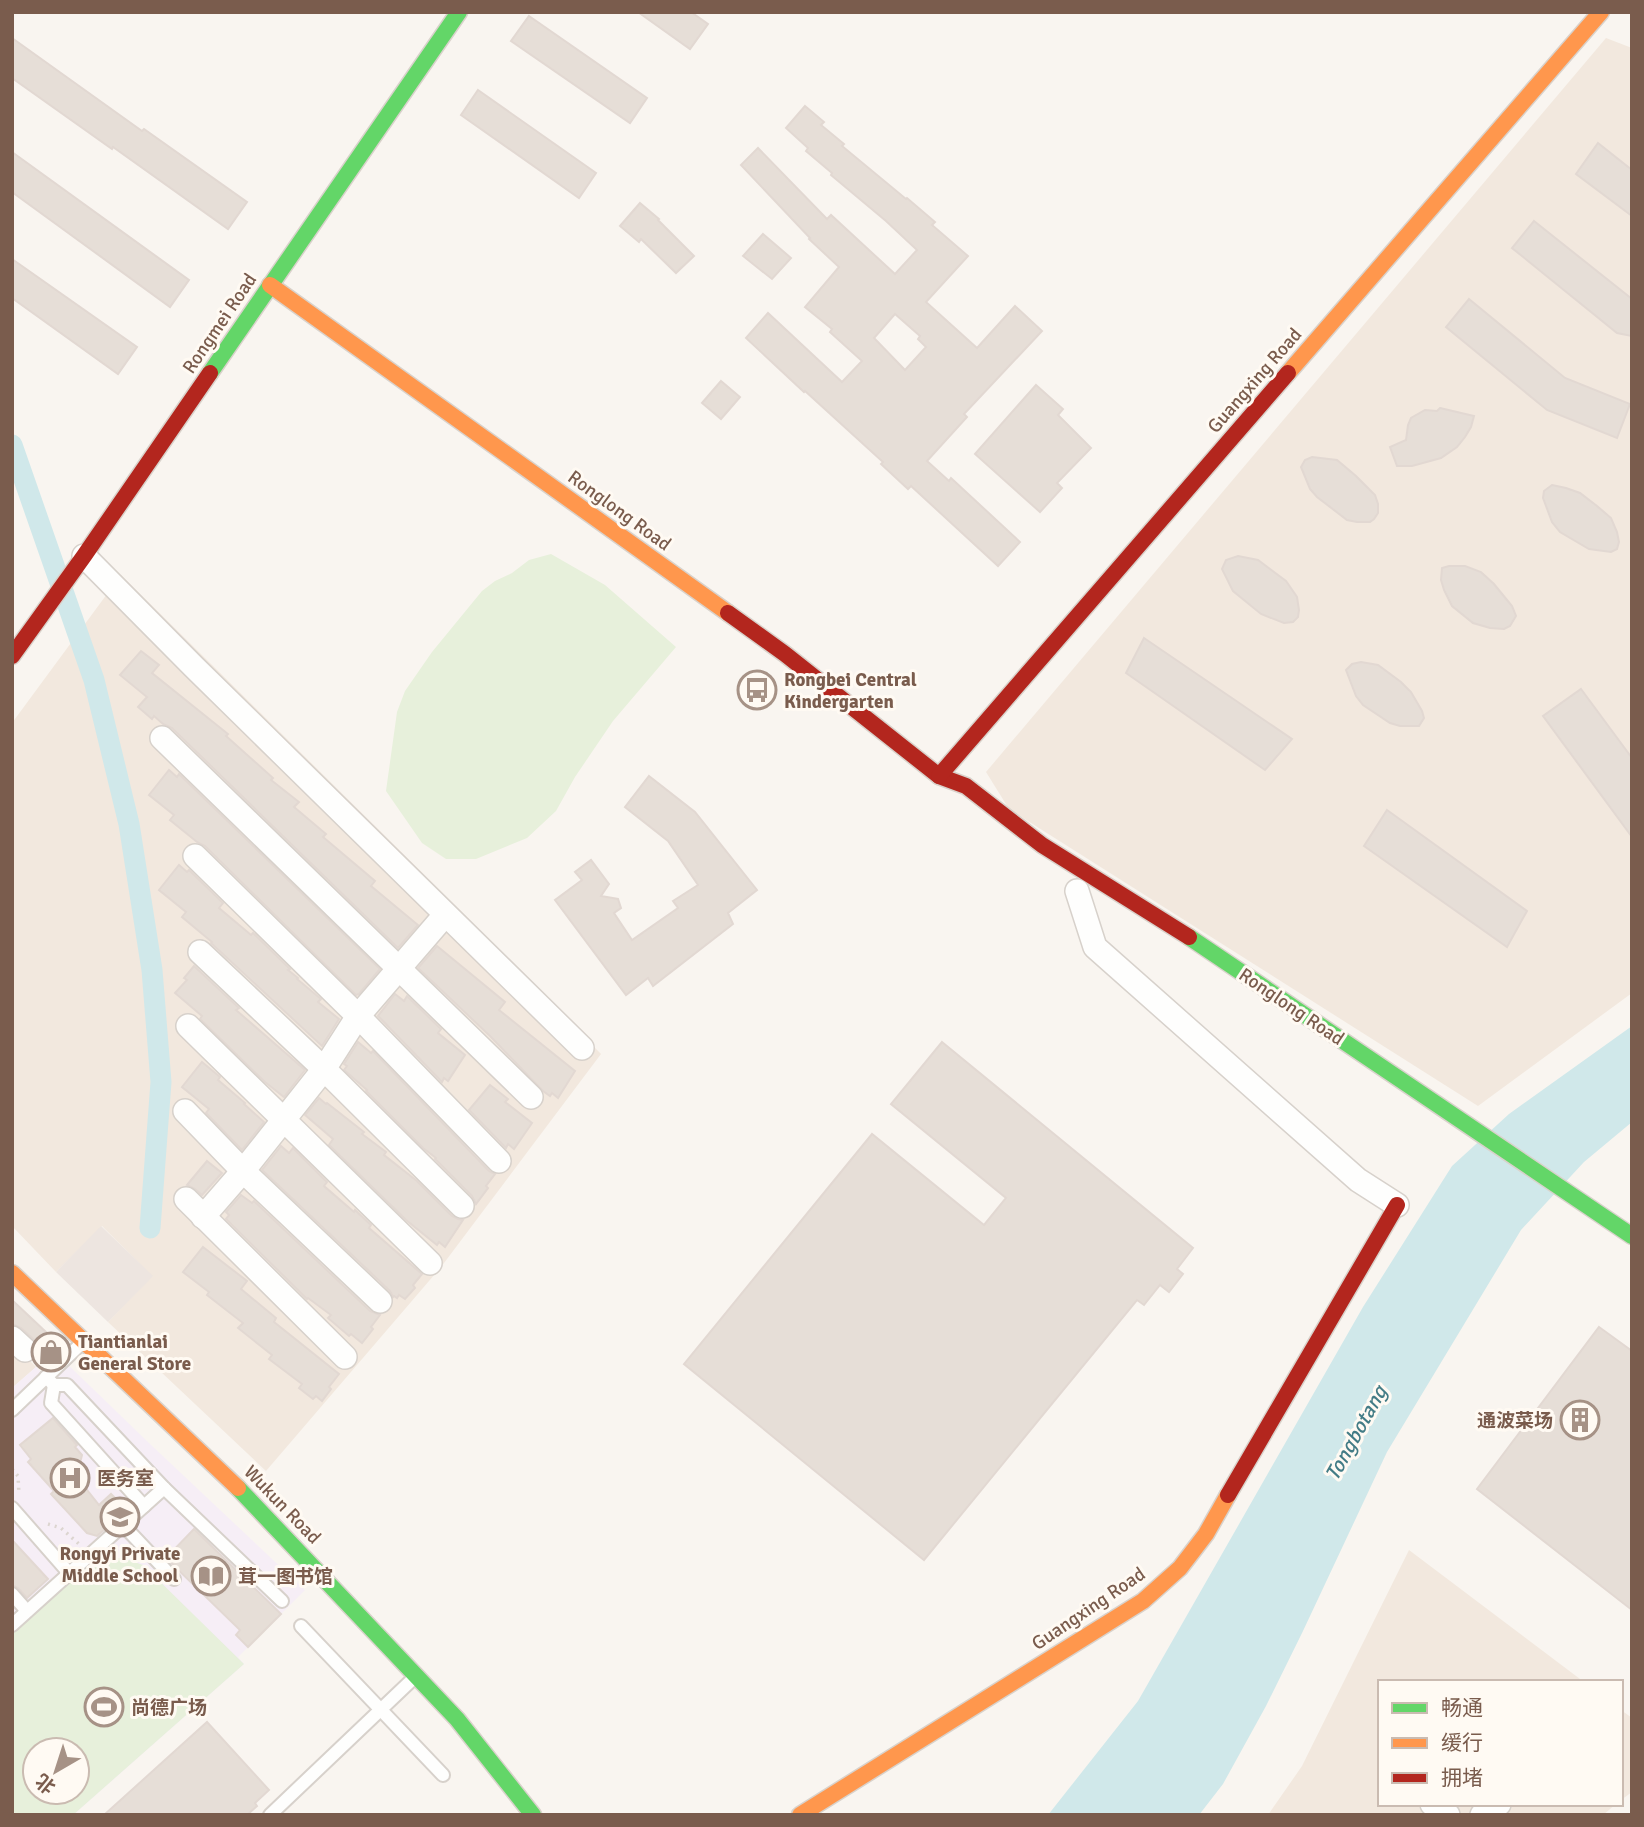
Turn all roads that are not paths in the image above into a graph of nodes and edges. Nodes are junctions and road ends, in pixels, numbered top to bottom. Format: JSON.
{"nodes":[{"id":1,"x":459,"y":12,"type":"edge"},
{"id":2,"x":1601,"y":12,"type":"edge"},
{"id":3,"x":270,"y":285,"type":"junction"},
{"id":4,"x":85,"y":556,"type":"junction"},
{"id":5,"x":12,"y":656,"type":"edge"},
{"id":6,"x":162,"y":738,"type":"dead end"},
{"id":7,"x":939,"y":776,"type":"junction"},
{"id":8,"x":952,"y":800,"type":"dead end"},
{"id":9,"x":195,"y":856,"type":"dead end"},
{"id":10,"x":1071,"y":887,"type":"joint"},
{"id":11,"x":1100,"y":905,"type":"dead end"},
{"id":12,"x":445,"y":915,"type":"junction"},
{"id":13,"x":200,"y":952,"type":"dead end"},
{"id":14,"x":400,"y":970,"type":"junction"},
{"id":15,"x":358,"y":1016,"type":"junction"},
{"id":16,"x":188,"y":1026,"type":"dead end"},
{"id":17,"x":582,"y":1048,"type":"dead end"},
{"id":18,"x":324,"y":1069,"type":"junction"},
{"id":19,"x":530,"y":1097,"type":"dead end"},
{"id":20,"x":185,"y":1111,"type":"dead end"},
{"id":21,"x":284,"y":1120,"type":"junction"},
{"id":22,"x":499,"y":1161,"type":"dead end"},
{"id":23,"x":243,"y":1171,"type":"junction"},
{"id":24,"x":186,"y":1199,"type":"dead end"},
{"id":25,"x":1397,"y":1205,"type":"joint"},
{"id":26,"x":463,"y":1206,"type":"dead end"},
{"id":27,"x":203,"y":1217,"type":"junction"},
{"id":28,"x":1632,"y":1236,"type":"edge"},
{"id":29,"x":430,"y":1263,"type":"dead end"},
{"id":30,"x":12,"y":1273,"type":"edge"},
{"id":31,"x":380,"y":1301,"type":"dead end"},
{"id":32,"x":84,"y":1341,"type":"junction"},
{"id":33,"x":345,"y":1357,"type":"dead end"},
{"id":34,"x":50,"y":1381,"type":"junction"},
{"id":35,"x":12,"y":1410,"type":"edge"},
{"id":36,"x":164,"y":1488,"type":"junction"},
{"id":37,"x":144,"y":1506,"type":"junction"},
{"id":38,"x":12,"y":1508,"type":"edge"},
{"id":39,"x":123,"y":1525,"type":"junction"},
{"id":40,"x":69,"y":1573,"type":"junction"},
{"id":41,"x":174,"y":1579,"type":"dead end"},
{"id":42,"x":12,"y":1594,"type":"edge"},
{"id":43,"x":282,"y":1601,"type":"dead end"},
{"id":44,"x":27,"y":1611,"type":"junction"},
{"id":45,"x":12,"y":1625,"type":"edge"},
{"id":46,"x":301,"y":1626,"type":"dead end"},
{"id":47,"x":416,"y":1675,"type":"junction"},
{"id":48,"x":380,"y":1710,"type":"junction"},
{"id":49,"x":443,"y":1775,"type":"dead end"},
{"id":50,"x":1497,"y":1806,"type":"edge"},
{"id":51,"x":270,"y":1815,"type":"edge"},
{"id":52,"x":533,"y":1815,"type":"edge"},
{"id":53,"x":800,"y":1815,"type":"edge"},
{"id":54,"x":1482,"y":1815,"type":"edge"}],
"edges":[{"from":1,"to":3,"type":"main road","name":"Rongmei Road"},
{"from":2,"to":7,"type":"main road","name":"Guangxing Road"},
{"from":3,"to":4,"type":"main road","name":"Rongmei Road"},
{"from":3,"to":7,"type":"main road","name":"Ronglong Road"},
{"from":4,"to":5,"type":"main road","name":"Rongmei Road"},
{"from":4,"to":12,"type":"street"},
{"from":6,"to":14,"type":"street"},
{"from":7,"to":8,"type":"main road","name":"Ronglong Road"},
{"from":7,"to":28,"type":"main road","name":"Ronglong Road"},
{"from":9,"to":15,"type":"street"},
{"from":10,"to":11,"type":"main road"},
{"from":10,"to":25,"type":"street"},
{"from":12,"to":14,"type":"street"},
{"from":12,"to":17,"type":"street"},
{"from":13,"to":18,"type":"street"},
{"from":14,"to":15,"type":"street"},
{"from":14,"to":19,"type":"street"},
{"from":15,"to":18,"type":"street"},
{"from":15,"to":22,"type":"street"},
{"from":16,"to":21,"type":"street"},
{"from":18,"to":21,"type":"street"},
{"from":18,"to":26,"type":"street"},
{"from":20,"to":23,"type":"street"},
{"from":21,"to":23,"type":"street"},
{"from":21,"to":29,"type":"street"},
{"from":23,"to":27,"type":"street"},
{"from":23,"to":31,"type":"street"},
{"from":24,"to":27,"type":"street"},
{"from":25,"to":53,"type":"main road","name":"Guangxing Road"},
{"from":27,"to":33,"type":"street"},
{"from":30,"to":32,"type":"main road","name":"Wukun Road"},
{"from":32,"to":34,"type":"lane"},
{"from":32,"to":47,"type":"main road","name":"Wukun Road"},
{"from":34,"to":35,"type":"lane"},
{"from":34,"to":36,"type":"lane"},
{"from":34,"to":37,"type":"lane"},
{"from":36,"to":37,"type":"lane"},
{"from":36,"to":43,"type":"lane"},
{"from":37,"to":39,"type":"lane"},
{"from":38,"to":40,"type":"lane"},
{"from":39,"to":40,"type":"lane"},
{"from":39,"to":41,"type":"lane"},
{"from":40,"to":44,"type":"lane"},
{"from":42,"to":44,"type":"lane"},
{"from":44,"to":45,"type":"lane"},
{"from":46,"to":48,"type":"lane"},
{"from":47,"to":48,"type":"lane"},
{"from":47,"to":52,"type":"main road","name":"Wukun Road"},
{"from":48,"to":49,"type":"lane"},
{"from":48,"to":51,"type":"lane"},
{"from":50,"to":54,"type":"street"}]}
